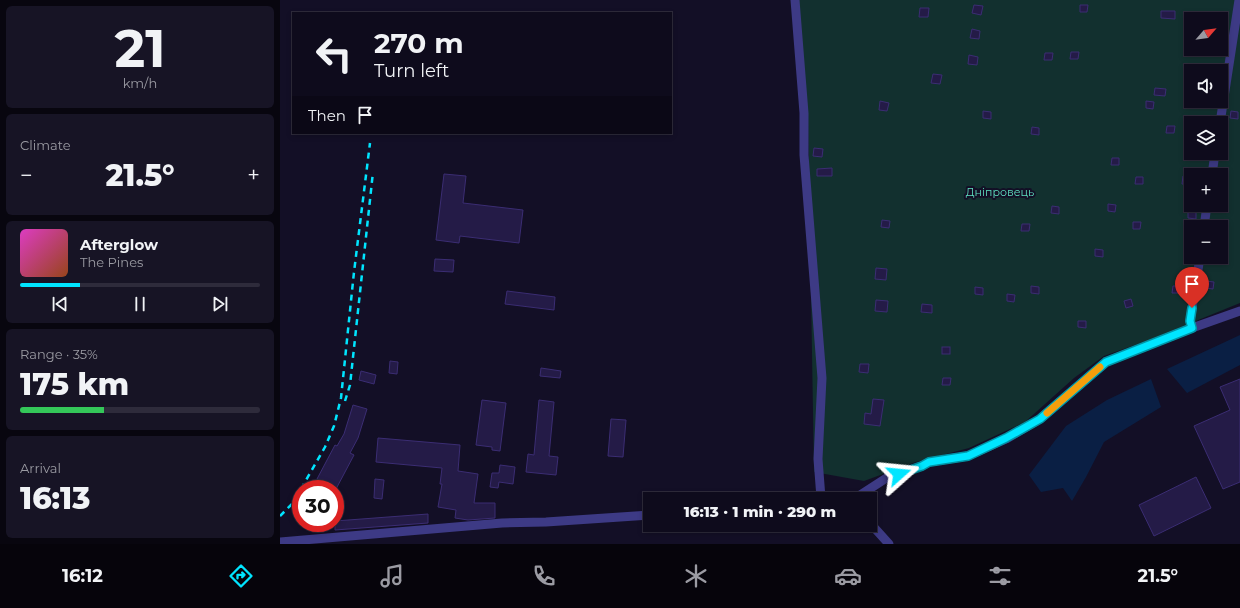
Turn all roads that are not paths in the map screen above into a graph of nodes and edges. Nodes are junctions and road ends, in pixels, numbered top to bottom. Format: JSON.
{"nodes":[{"id":1,"x":795,"y":0,"type":"edge"},
{"id":2,"x":1239,"y":0,"type":"edge"},
{"id":3,"x":1221,"y":116,"type":"edge"},
{"id":4,"x":1199,"y":264,"type":"edge"},
{"id":5,"x":1240,"y":312,"type":"edge"},
{"id":6,"x":1192,"y":328,"type":"junction"},
{"id":7,"x":821,"y":492,"type":"edge"},
{"id":8,"x":865,"y":492,"type":"edge"},
{"id":9,"x":643,"y":515,"type":"edge"},
{"id":10,"x":877,"y":531,"type":"edge"},
{"id":11,"x":280,"y":542,"type":"edge"},
{"id":12,"x":888,"y":544,"type":"edge"}],
"edges":[{"from":1,"to":7,"type":"street"},
{"from":2,"to":3,"type":"street"},
{"from":4,"to":6,"type":"street"},
{"from":5,"to":6,"type":"street"},
{"from":6,"to":8,"type":"street"},
{"from":9,"to":11,"type":"street"},
{"from":10,"to":12,"type":"street"}]}
